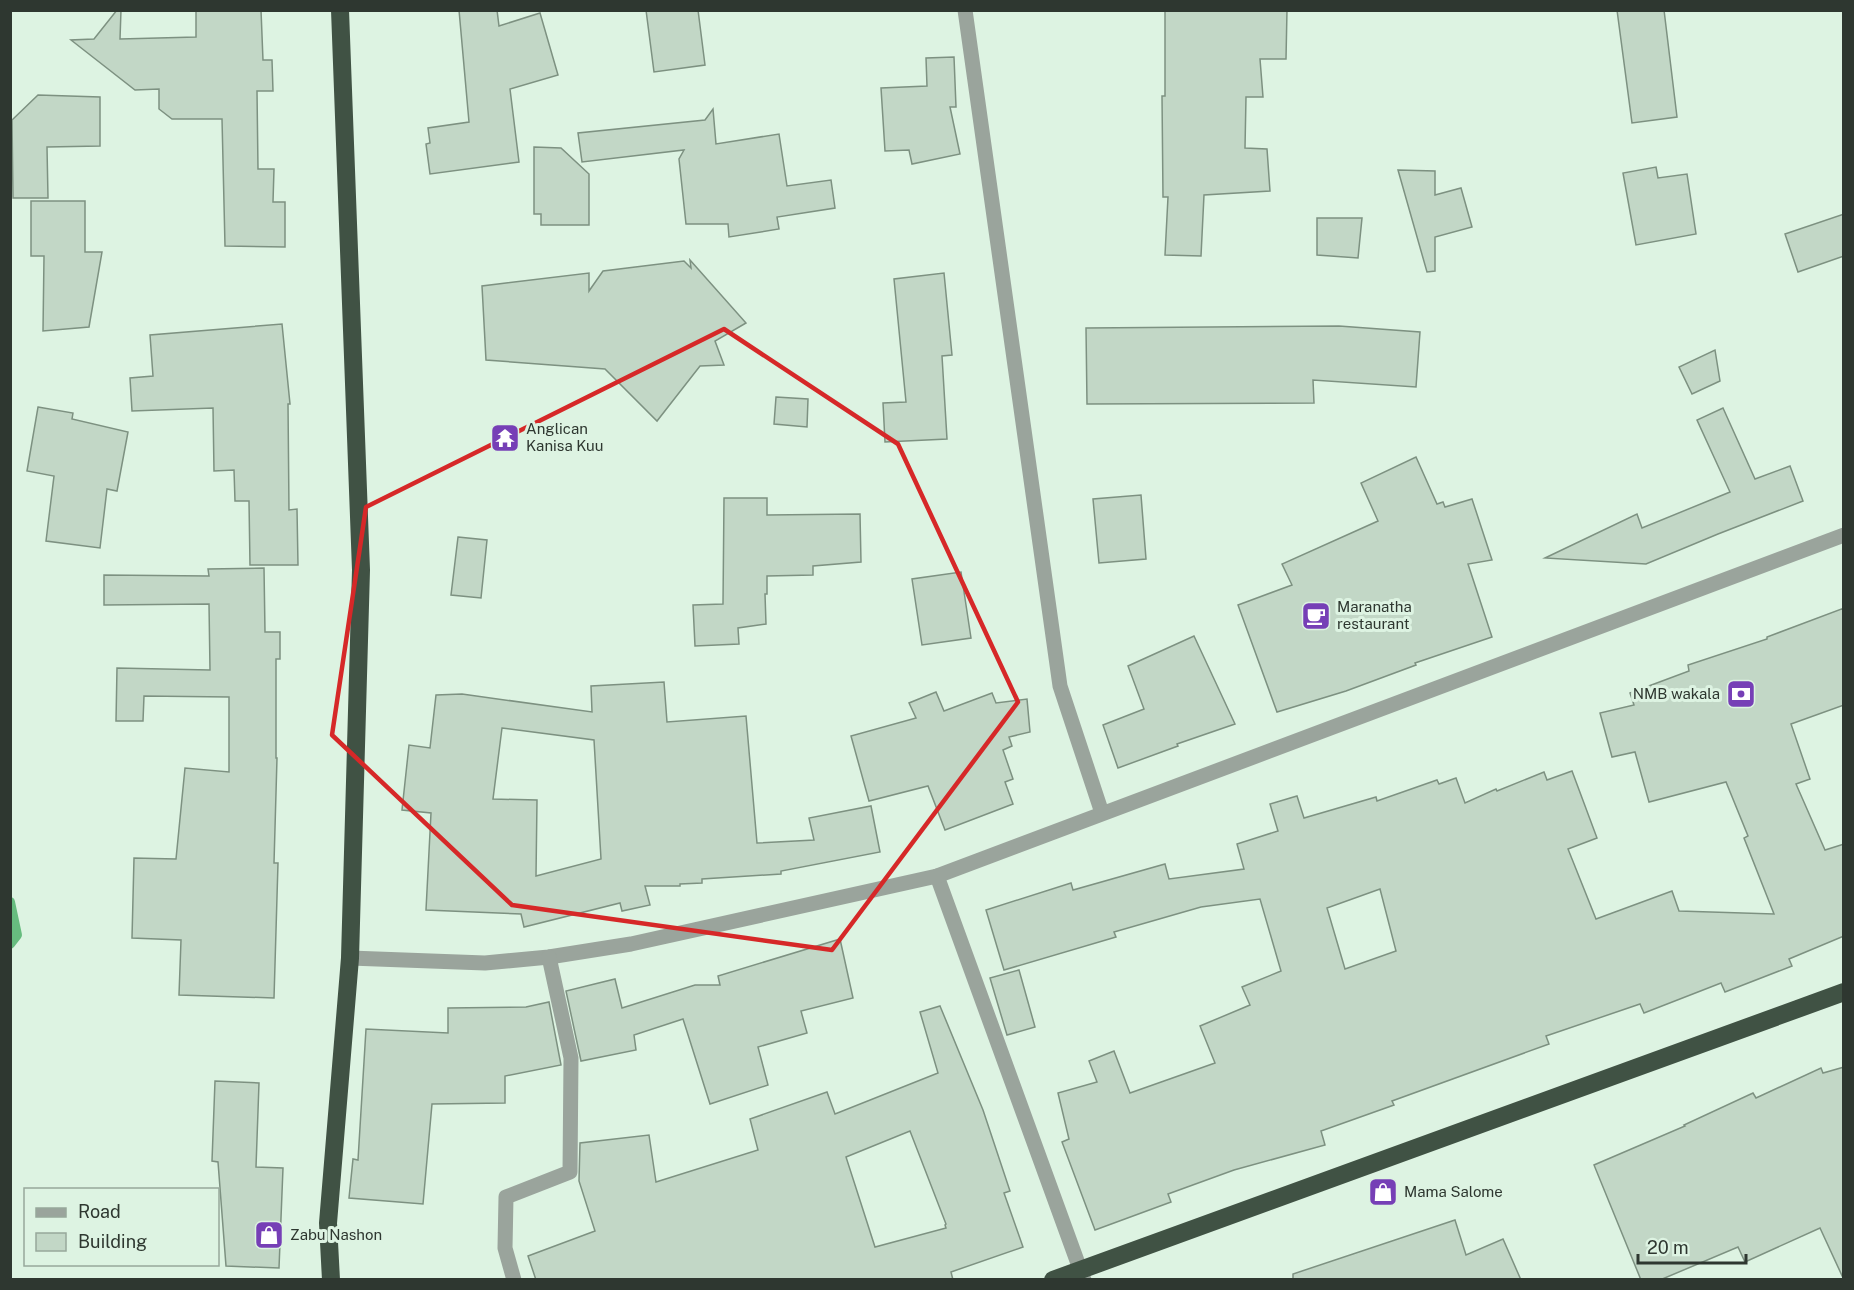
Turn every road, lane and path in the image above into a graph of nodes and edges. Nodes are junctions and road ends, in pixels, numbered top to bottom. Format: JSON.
{"nodes":[{"id":1,"x":340,"y":10,"type":"edge"},
{"id":2,"x":965,"y":10,"type":"edge"},
{"id":3,"x":1844,"y":535,"type":"edge"},
{"id":4,"x":1102,"y":813,"type":"junction"},
{"id":5,"x":937,"y":876,"type":"junction"},
{"id":6,"x":350,"y":957,"type":"junction"},
{"id":7,"x":549,"y":957,"type":"junction"},
{"id":8,"x":1844,"y":992,"type":"edge"},
{"id":9,"x":1082,"y":1275,"type":"edge"},
{"id":10,"x":331,"y":1280,"type":"edge"},
{"id":11,"x":514,"y":1280,"type":"edge"},
{"id":12,"x":1053,"y":1280,"type":"edge"}],
"edges":[{"from":1,"to":6,"type":"highway"},
{"from":2,"to":4,"type":"street"},
{"from":3,"to":4,"type":"street"},
{"from":4,"to":5,"type":"street"},
{"from":5,"to":7,"type":"street"},
{"from":5,"to":9,"type":"street"},
{"from":6,"to":7,"type":"street"},
{"from":6,"to":10,"type":"highway"},
{"from":7,"to":11,"type":"street"},
{"from":8,"to":9,"type":"highway"},
{"from":9,"to":12,"type":"highway"}]}
